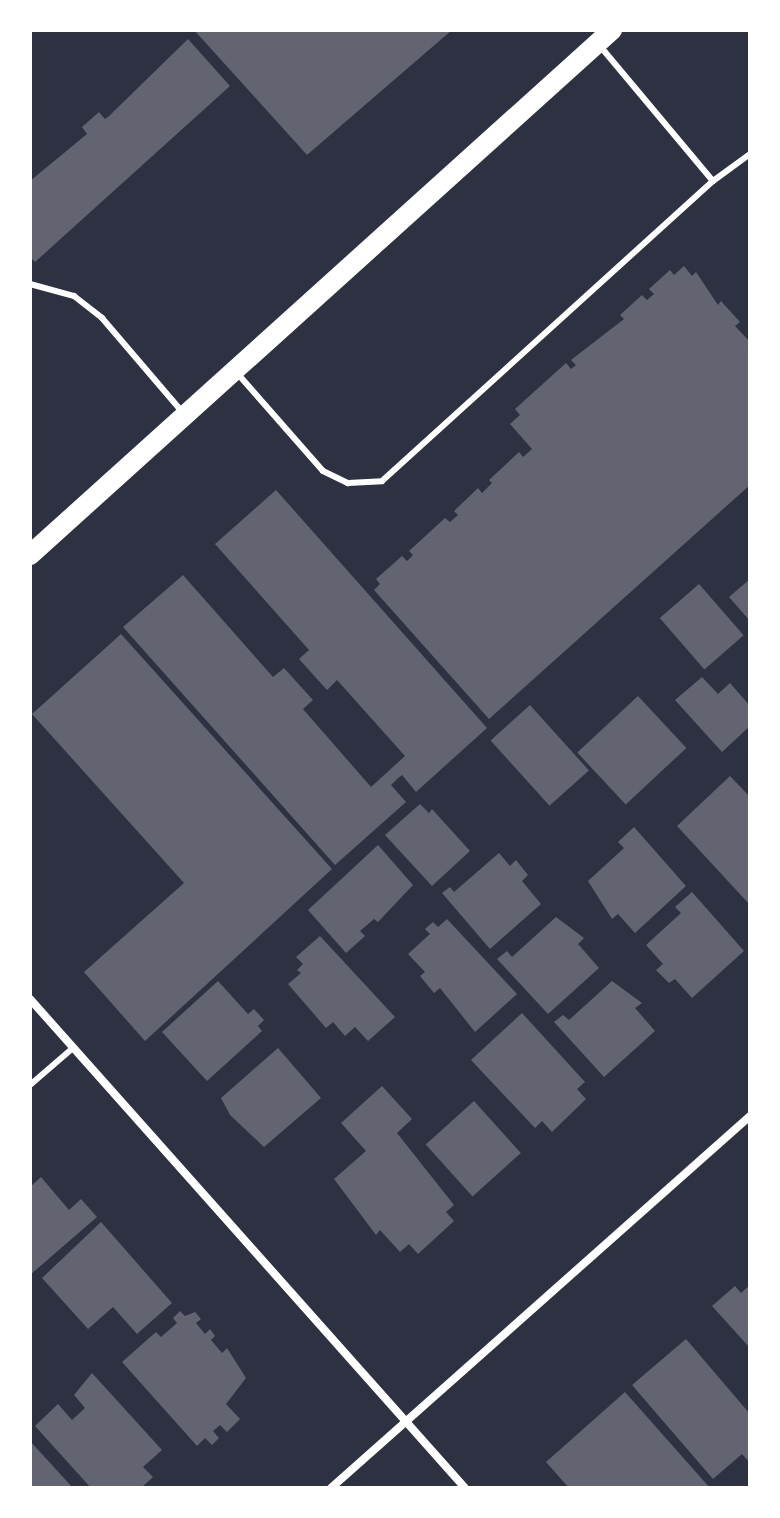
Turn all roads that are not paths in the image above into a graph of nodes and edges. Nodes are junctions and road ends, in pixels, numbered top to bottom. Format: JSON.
{"nodes":[{"id":1,"x":605,"y":36,"type":"edge"},
{"id":2,"x":750,"y":154,"type":"edge"},
{"id":3,"x":713,"y":181,"type":"junction"},
{"id":4,"x":30,"y":284,"type":"edge"},
{"id":5,"x":235,"y":370,"type":"junction"},
{"id":6,"x":185,"y":416,"type":"junction"},
{"id":7,"x":30,"y":555,"type":"edge"},
{"id":8,"x":30,"y":999,"type":"edge"},
{"id":9,"x":73,"y":1048,"type":"junction"},
{"id":10,"x":30,"y":1085,"type":"edge"},
{"id":11,"x":750,"y":1116,"type":"edge"},
{"id":12,"x":405,"y":1421,"type":"junction"},
{"id":13,"x":331,"y":1488,"type":"edge"},
{"id":14,"x":465,"y":1488,"type":"edge"}],
"edges":[{"from":1,"to":3,"type":"lane"},
{"from":1,"to":5,"type":"main road"},
{"from":2,"to":3,"type":"lane"},
{"from":3,"to":5,"type":"lane"},
{"from":4,"to":6,"type":"lane"},
{"from":5,"to":6,"type":"main road"},
{"from":6,"to":7,"type":"main road"},
{"from":8,"to":9,"type":"street"},
{"from":9,"to":10,"type":"lane"},
{"from":9,"to":12,"type":"street"},
{"from":11,"to":12,"type":"street"},
{"from":12,"to":13,"type":"street"},
{"from":12,"to":14,"type":"street"}]}
